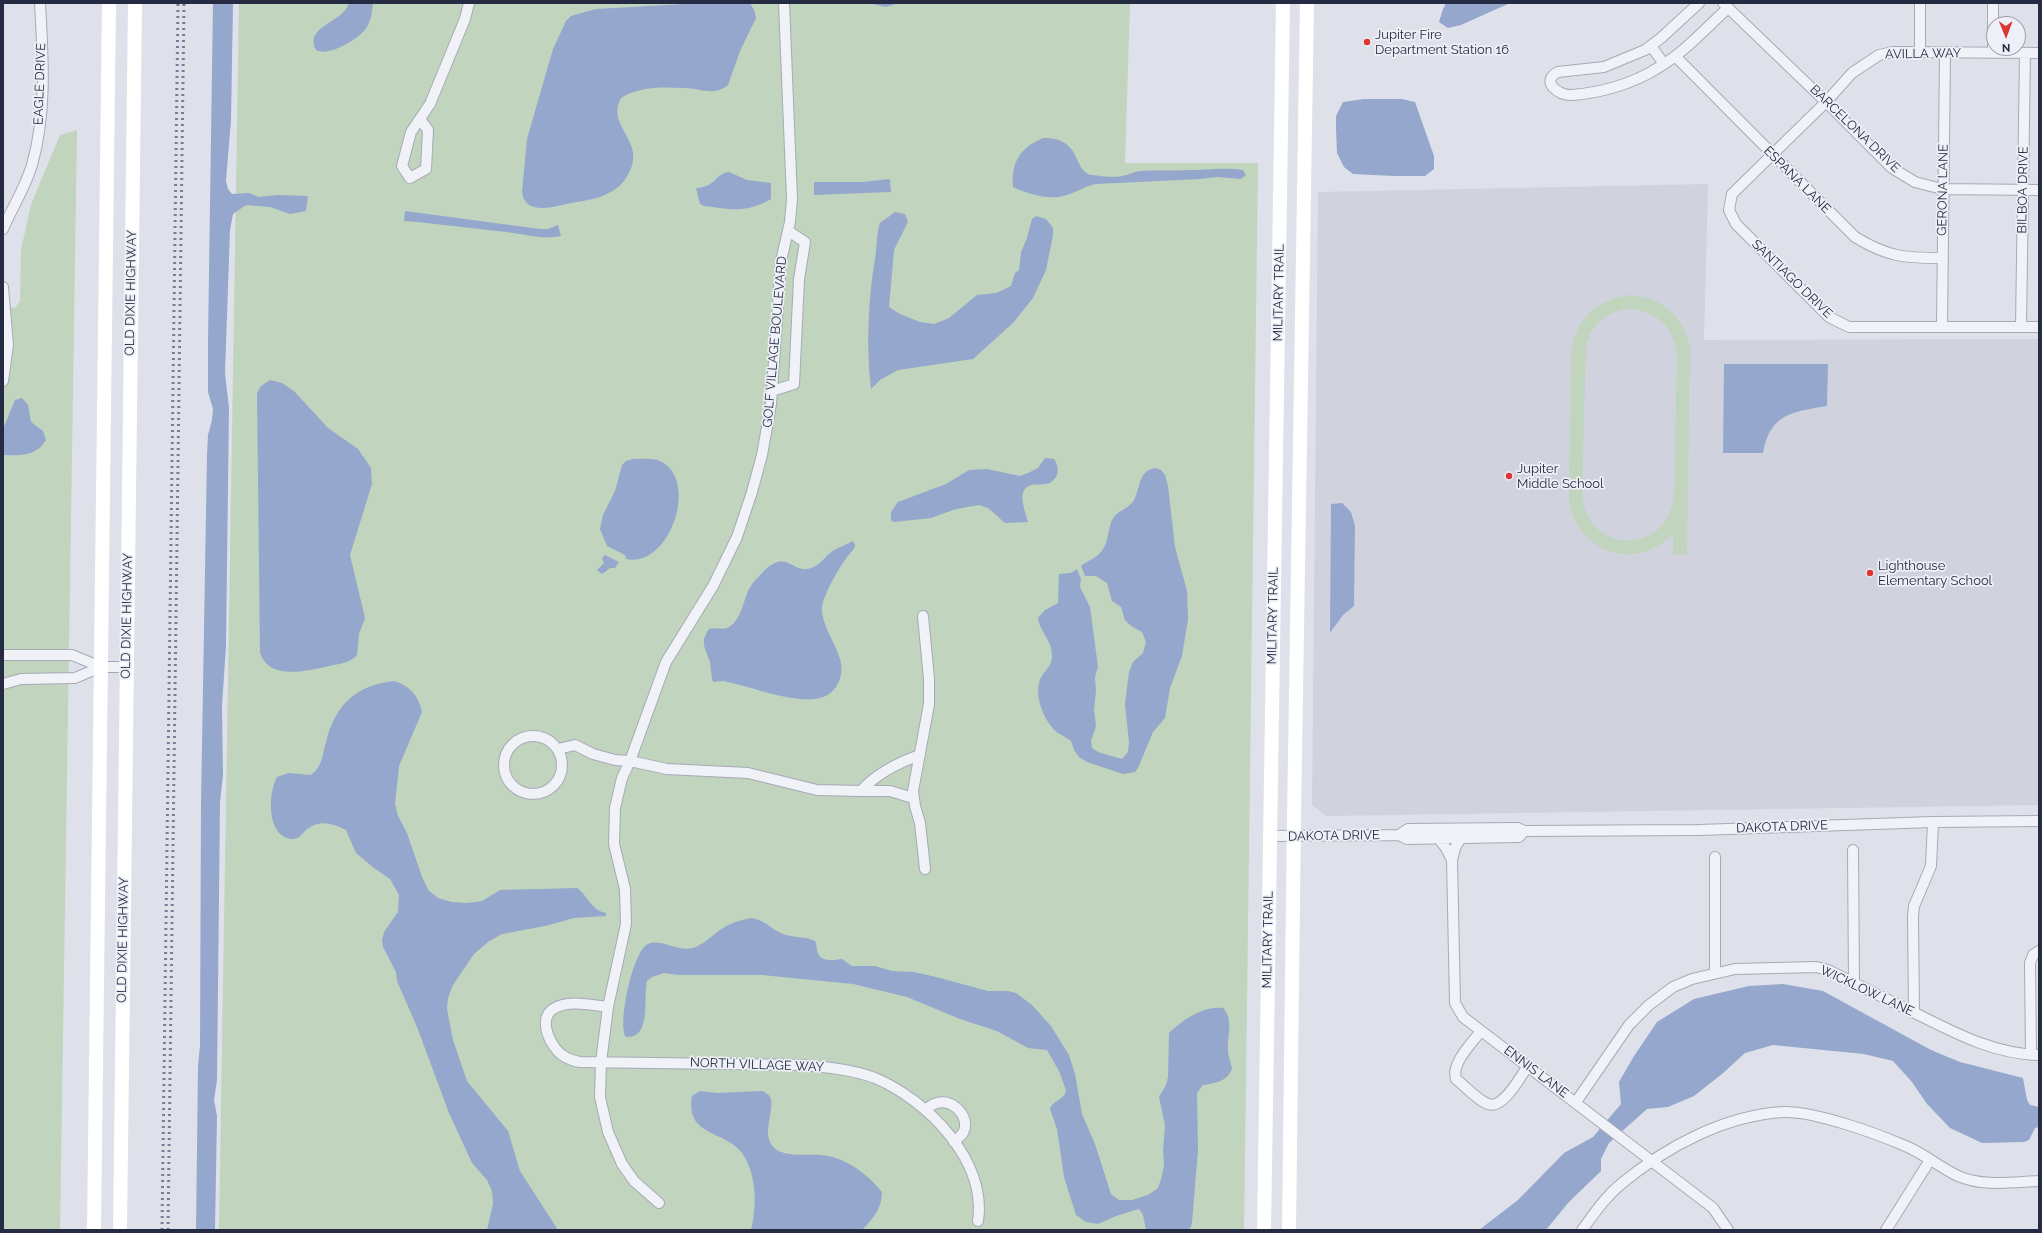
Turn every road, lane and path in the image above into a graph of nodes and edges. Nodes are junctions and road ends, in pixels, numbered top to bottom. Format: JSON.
{"nodes":[{"id":1,"x":40,"y":3,"type":"edge"},
{"id":2,"x":109,"y":3,"type":"edge"},
{"id":3,"x":135,"y":3,"type":"edge"},
{"id":4,"x":469,"y":3,"type":"edge"},
{"id":5,"x":784,"y":3,"type":"edge"},
{"id":6,"x":1284,"y":3,"type":"edge"},
{"id":7,"x":1307,"y":3,"type":"edge"},
{"id":8,"x":1699,"y":3,"type":"edge"},
{"id":9,"x":1920,"y":3,"type":"edge"},
{"id":10,"x":1994,"y":3,"type":"edge"},
{"id":11,"x":1726,"y":5,"type":"edge"},
{"id":12,"x":1994,"y":16,"type":"edge"},
{"id":13,"x":1651,"y":46,"type":"junction"},
{"id":14,"x":1920,"y":53,"type":"junction"},
{"id":15,"x":1945,"y":53,"type":"junction"},
{"id":16,"x":1986,"y":53,"type":"edge"},
{"id":17,"x":2026,"y":53,"type":"edge"},
{"id":18,"x":2039,"y":53,"type":"edge"},
{"id":19,"x":2025,"y":56,"type":"edge"},
{"id":20,"x":1676,"y":57,"type":"junction"},
{"id":21,"x":1664,"y":64,"type":"junction"},
{"id":22,"x":1826,"y":102,"type":"junction"},
{"id":23,"x":420,"y":119,"type":"junction"},
{"id":24,"x":1771,"y":154,"type":"junction"},
{"id":25,"x":1942,"y":190,"type":"junction"},
{"id":26,"x":2023,"y":190,"type":"junction"},
{"id":27,"x":2039,"y":190,"type":"edge"},
{"id":28,"x":3,"y":229,"type":"edge"},
{"id":29,"x":788,"y":231,"type":"junction"},
{"id":30,"x":1942,"y":258,"type":"junction"},
{"id":31,"x":3,"y":287,"type":"edge"},
{"id":32,"x":1942,"y":327,"type":"junction"},
{"id":33,"x":2021,"y":327,"type":"junction"},
{"id":34,"x":2039,"y":327,"type":"edge"},
{"id":35,"x":3,"y":381,"type":"edge"},
{"id":36,"x":772,"y":391,"type":"junction"},
{"id":37,"x":923,"y":616,"type":"dead end"},
{"id":38,"x":3,"y":655,"type":"edge"},
{"id":39,"x":101,"y":666,"type":"junction"},
{"id":40,"x":126,"y":667,"type":"junction"},
{"id":41,"x":3,"y":684,"type":"edge"},
{"id":42,"x":558,"y":748,"type":"junction"},
{"id":43,"x":920,"y":755,"type":"junction"},
{"id":44,"x":630,"y":761,"type":"junction"},
{"id":45,"x":861,"y":791,"type":"junction"},
{"id":46,"x":914,"y":798,"type":"junction"},
{"id":47,"x":2039,"y":821,"type":"edge"},
{"id":48,"x":1933,"y":822,"type":"junction"},
{"id":49,"x":1524,"y":831,"type":"junction"},
{"id":50,"x":1398,"y":835,"type":"junction"},
{"id":51,"x":1270,"y":836,"type":"junction"},
{"id":52,"x":1293,"y":836,"type":"junction"},
{"id":53,"x":1438,"y":838,"type":"junction"},
{"id":54,"x":1461,"y":838,"type":"junction"},
{"id":55,"x":1853,"y":850,"type":"dead end"},
{"id":56,"x":1715,"y":857,"type":"dead end"},
{"id":57,"x":1452,"y":860,"type":"junction"},
{"id":58,"x":925,"y":869,"type":"dead end"},
{"id":59,"x":2039,"y":951,"type":"edge"},
{"id":60,"x":1715,"y":973,"type":"junction"},
{"id":61,"x":1854,"y":983,"type":"junction"},
{"id":62,"x":608,"y":1007,"type":"junction"},
{"id":63,"x":1914,"y":1013,"type":"junction"},
{"id":64,"x":1481,"y":1031,"type":"junction"},
{"id":65,"x":2035,"y":1055,"type":"edge"},
{"id":66,"x":601,"y":1062,"type":"junction"},
{"id":67,"x":1528,"y":1066,"type":"junction"},
{"id":68,"x":1576,"y":1102,"type":"junction"},
{"id":69,"x":926,"y":1110,"type":"junction"},
{"id":70,"x":954,"y":1142,"type":"junction"},
{"id":71,"x":1930,"y":1160,"type":"junction"},
{"id":72,"x":1652,"y":1162,"type":"junction"},
{"id":73,"x":2039,"y":1181,"type":"edge"},
{"id":74,"x":658,"y":1204,"type":"dead end"},
{"id":75,"x":978,"y":1222,"type":"dead end"},
{"id":76,"x":94,"y":1230,"type":"edge"},
{"id":77,"x":120,"y":1230,"type":"edge"},
{"id":78,"x":1264,"y":1230,"type":"edge"},
{"id":79,"x":1289,"y":1230,"type":"edge"},
{"id":80,"x":1582,"y":1230,"type":"edge"},
{"id":81,"x":1728,"y":1230,"type":"edge"},
{"id":82,"x":1886,"y":1230,"type":"edge"}],
"edges":[{"from":1,"to":28,"type":"street","name":"EAGLE DRIVE"},
{"from":2,"to":39,"type":"main road","name":"OLD DIXIE HIGHWAY"},
{"from":3,"to":40,"type":"main road","name":"OLD DIXIE HIGHWAY"},
{"from":4,"to":23,"type":"street"},
{"from":5,"to":29,"type":"street","name":"GOLF VILLAGE BOULEVARD"},
{"from":6,"to":51,"type":"main road","name":"MILITARY TRAIL"},
{"from":7,"to":52,"type":"main road","name":"MILITARY TRAIL"},
{"from":8,"to":13,"type":"street"},
{"from":9,"to":14,"type":"street"},
{"from":10,"to":12,"type":"street"},
{"from":11,"to":20,"type":"street"},
{"from":11,"to":22,"type":"street","name":"BARCELONA DRIVE"},
{"from":13,"to":21,"type":"street"},
{"from":13,"to":21,"type":"street"},
{"from":14,"to":15,"type":"street","name":"AVILLA WAY"},
{"from":14,"to":22,"type":"street","name":"AVILLA WAY"},
{"from":15,"to":16,"type":"street","name":"AVILLA WAY"},
{"from":15,"to":25,"type":"street","name":"GERONA LANE"},
{"from":17,"to":18,"type":"street","name":"AVILLA WAY"},
{"from":19,"to":26,"type":"street","name":"BILBOA DRIVE"},
{"from":20,"to":21,"type":"street"},
{"from":20,"to":24,"type":"street","name":"ESPANA LANE"},
{"from":22,"to":24,"type":"street","name":"SANTIAGO DRIVE"},
{"from":22,"to":25,"type":"street","name":"BARCELONA DRIVE"},
{"from":23,"to":23,"type":"street"},
{"from":24,"to":30,"type":"street","name":"ESPANA LANE"},
{"from":24,"to":32,"type":"street","name":"SANTIAGO DRIVE"},
{"from":25,"to":26,"type":"street","name":"BARCELONA DRIVE"},
{"from":25,"to":30,"type":"street","name":"GERONA LANE"},
{"from":26,"to":27,"type":"street","name":"BARCELONA DRIVE"},
{"from":26,"to":33,"type":"street","name":"BILBOA DRIVE"},
{"from":29,"to":36,"type":"street","name":"GOLF VILLAGE BOULEVARD"},
{"from":29,"to":36,"type":"street"},
{"from":30,"to":32,"type":"street","name":"GERONA LANE"},
{"from":31,"to":35,"type":"street"},
{"from":32,"to":33,"type":"street","name":"SANTIAGO DRIVE"},
{"from":33,"to":34,"type":"street","name":"SANTIAGO DRIVE"},
{"from":36,"to":44,"type":"street","name":"GOLF VILLAGE BOULEVARD"},
{"from":37,"to":43,"type":"street"},
{"from":38,"to":39,"type":"street"},
{"from":39,"to":40,"type":"street"},
{"from":39,"to":41,"type":"street"},
{"from":39,"to":76,"type":"main road","name":"OLD DIXIE HIGHWAY"},
{"from":40,"to":77,"type":"main road","name":"OLD DIXIE HIGHWAY"},
{"from":42,"to":42,"type":"street"},
{"from":42,"to":44,"type":"street"},
{"from":43,"to":45,"type":"street"},
{"from":43,"to":46,"type":"street"},
{"from":44,"to":45,"type":"street"},
{"from":44,"to":62,"type":"street","name":"GOLF VILLAGE BOULEVARD"},
{"from":45,"to":46,"type":"street"},
{"from":46,"to":58,"type":"street"},
{"from":47,"to":48,"type":"street","name":"DAKOTA DRIVE"},
{"from":48,"to":49,"type":"street","name":"DAKOTA DRIVE"},
{"from":48,"to":63,"type":"street"},
{"from":49,"to":50,"type":"street","name":"DAKOTA DRIVE"},
{"from":49,"to":54,"type":"street","name":"DAKOTA DRIVE"},
{"from":50,"to":52,"type":"street","name":"DAKOTA DRIVE"},
{"from":50,"to":53,"type":"street","name":"DAKOTA DRIVE"},
{"from":51,"to":52,"type":"street","name":"DAKOTA DRIVE"},
{"from":51,"to":78,"type":"main road","name":"MILITARY TRAIL"},
{"from":52,"to":79,"type":"main road","name":"MILITARY TRAIL"},
{"from":53,"to":54,"type":"street","name":"DAKOTA DRIVE"},
{"from":53,"to":57,"type":"street","name":"ENNIS LANE"},
{"from":54,"to":57,"type":"street","name":"ENNIS LANE"},
{"from":55,"to":61,"type":"street"},
{"from":56,"to":60,"type":"street"},
{"from":57,"to":64,"type":"street","name":"ENNIS LANE"},
{"from":59,"to":65,"type":"street"},
{"from":60,"to":61,"type":"street","name":"WICKLOW LANE"},
{"from":60,"to":68,"type":"street","name":"WICKLOW LANE"},
{"from":61,"to":63,"type":"street","name":"WICKLOW LANE"},
{"from":62,"to":66,"type":"street","name":"GOLF VILLAGE BOULEVARD"},
{"from":62,"to":66,"type":"street"},
{"from":63,"to":65,"type":"street","name":"WICKLOW LANE"},
{"from":64,"to":67,"type":"street","name":"ENNIS LANE"},
{"from":64,"to":67,"type":"street"},
{"from":66,"to":69,"type":"street","name":"NORTH VILLAGE WAY"},
{"from":66,"to":74,"type":"street","name":"GOLF VILLAGE BOULEVARD"},
{"from":67,"to":68,"type":"street","name":"ENNIS LANE"},
{"from":68,"to":72,"type":"street","name":"ENNIS LANE"},
{"from":69,"to":70,"type":"street","name":"NORTH VILLAGE WAY"},
{"from":69,"to":70,"type":"street"},
{"from":70,"to":75,"type":"street","name":"NORTH VILLAGE WAY"},
{"from":71,"to":72,"type":"street"},
{"from":71,"to":73,"type":"street"},
{"from":71,"to":82,"type":"street"},
{"from":72,"to":80,"type":"street"},
{"from":72,"to":81,"type":"street","name":"ENNIS LANE"}]}
